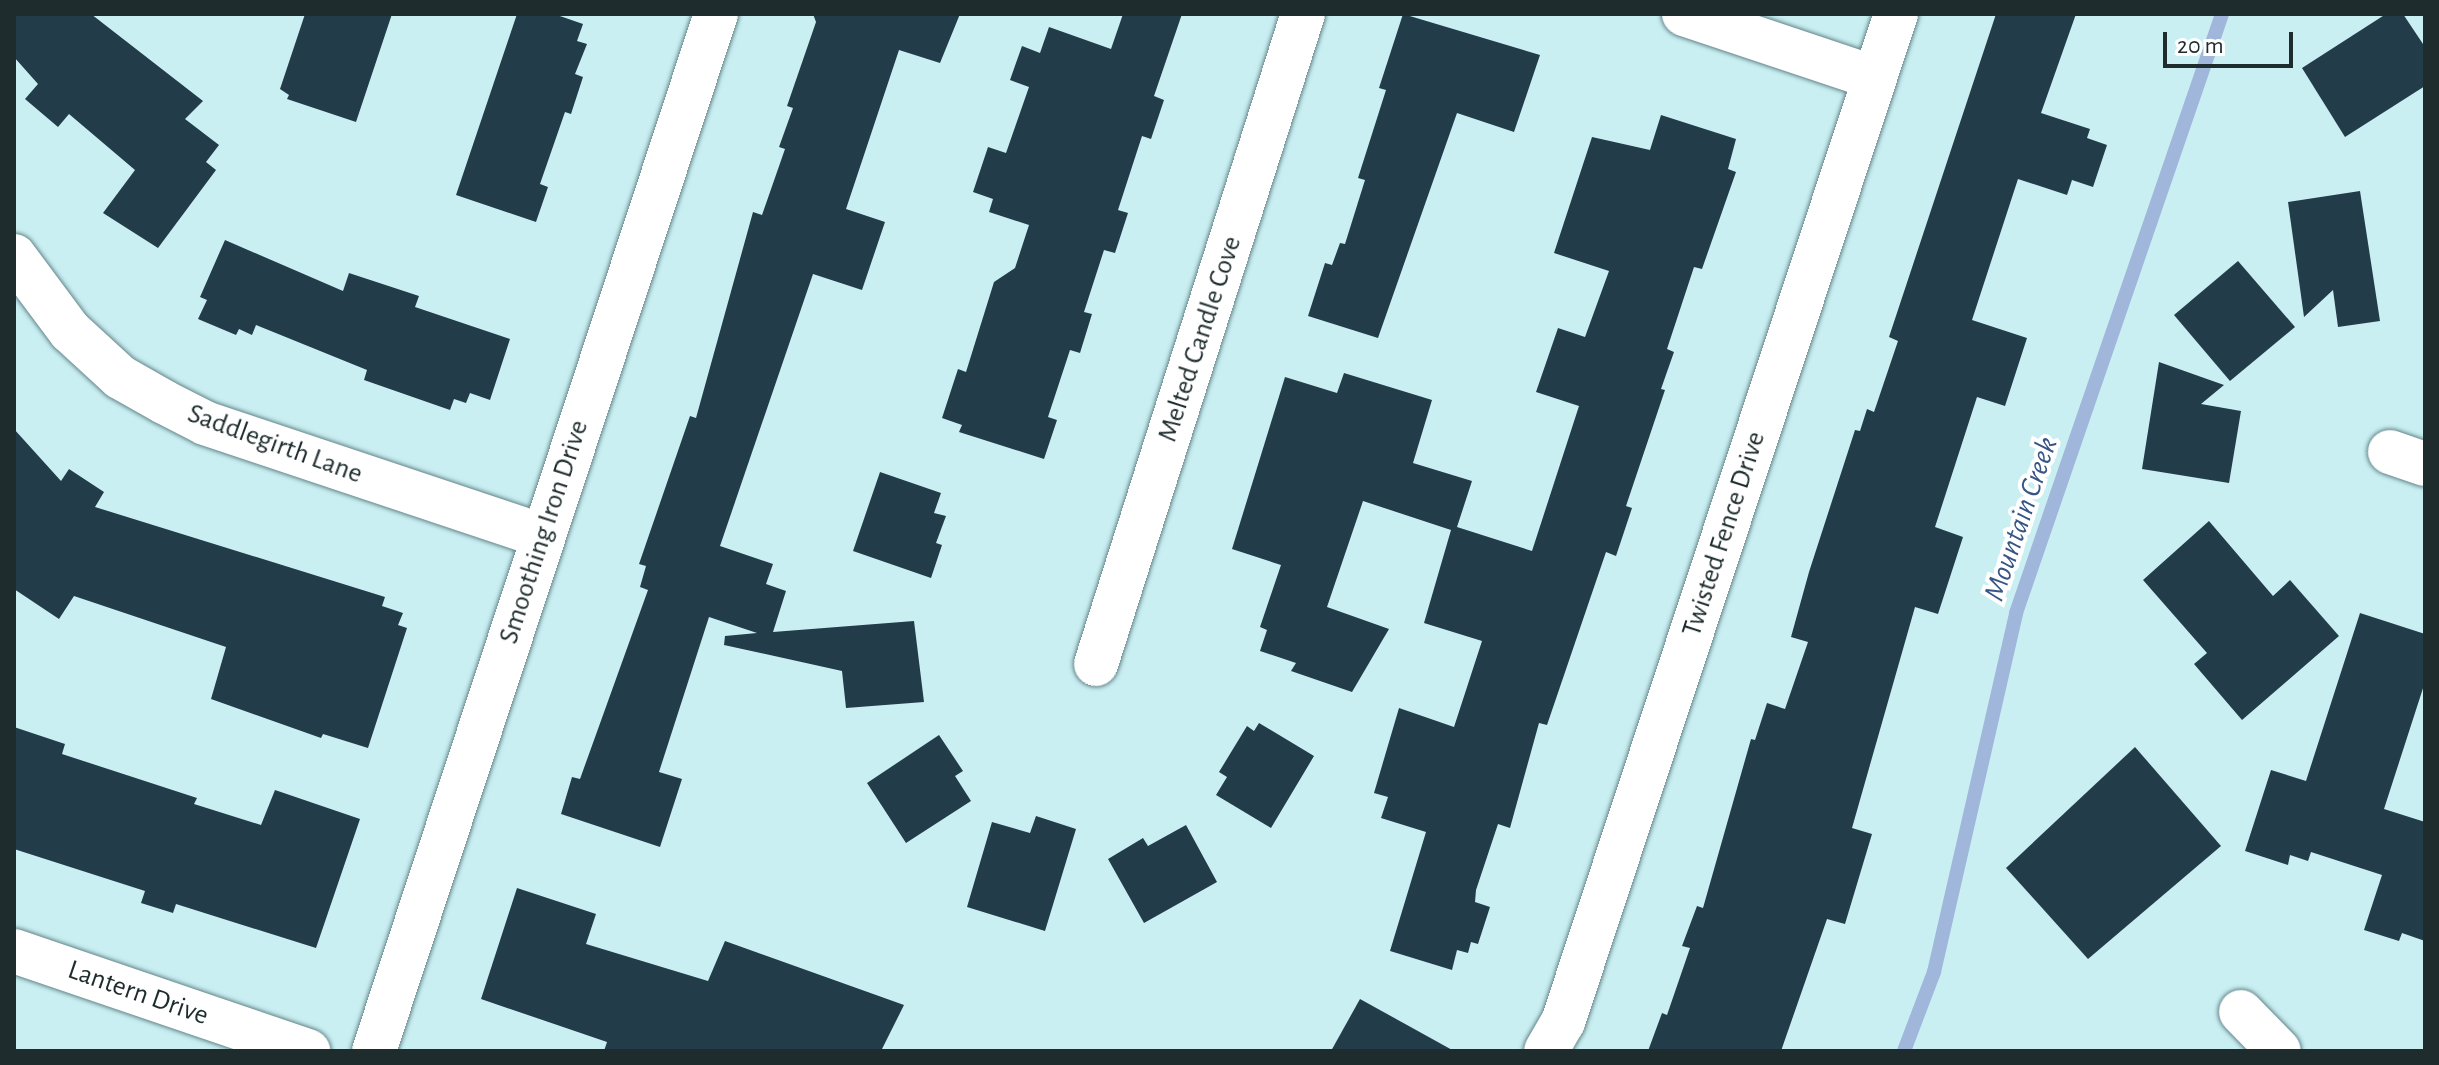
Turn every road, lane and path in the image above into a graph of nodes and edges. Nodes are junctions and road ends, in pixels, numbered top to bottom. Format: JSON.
{"nodes":[{"id":1,"x":716,"y":14,"type":"edge"},
{"id":2,"x":1303,"y":14,"type":"edge"},
{"id":3,"x":1684,"y":14,"type":"edge"},
{"id":4,"x":1896,"y":14,"type":"edge"},
{"id":5,"x":1875,"y":78,"type":"junction"},
{"id":6,"x":14,"y":256,"type":"edge"},
{"id":7,"x":543,"y":536,"type":"junction"},
{"id":8,"x":1096,"y":664,"type":"dead end"},
{"id":9,"x":14,"y":951,"type":"edge"},
{"id":10,"x":2241,"y":1012,"type":"dead end"},
{"id":11,"x":308,"y":1051,"type":"edge"},
{"id":12,"x":374,"y":1051,"type":"edge"},
{"id":13,"x":1546,"y":1051,"type":"edge"},
{"id":14,"x":2279,"y":1051,"type":"edge"}],
"edges":[{"from":1,"to":7,"type":"street","name":"Smoothing Iron Drive"},
{"from":2,"to":8,"type":"street","name":"Melted Candle Cove"},
{"from":3,"to":5,"type":"street"},
{"from":4,"to":5,"type":"street","name":"Twisted Fence Drive"},
{"from":5,"to":13,"type":"street","name":"Twisted Fence Drive"},
{"from":6,"to":7,"type":"street","name":"Saddlegirth Lane"},
{"from":7,"to":12,"type":"street","name":"Smoothing Iron Drive"},
{"from":9,"to":11,"type":"street","name":"Lantern Drive"},
{"from":10,"to":14,"type":"street"}]}
